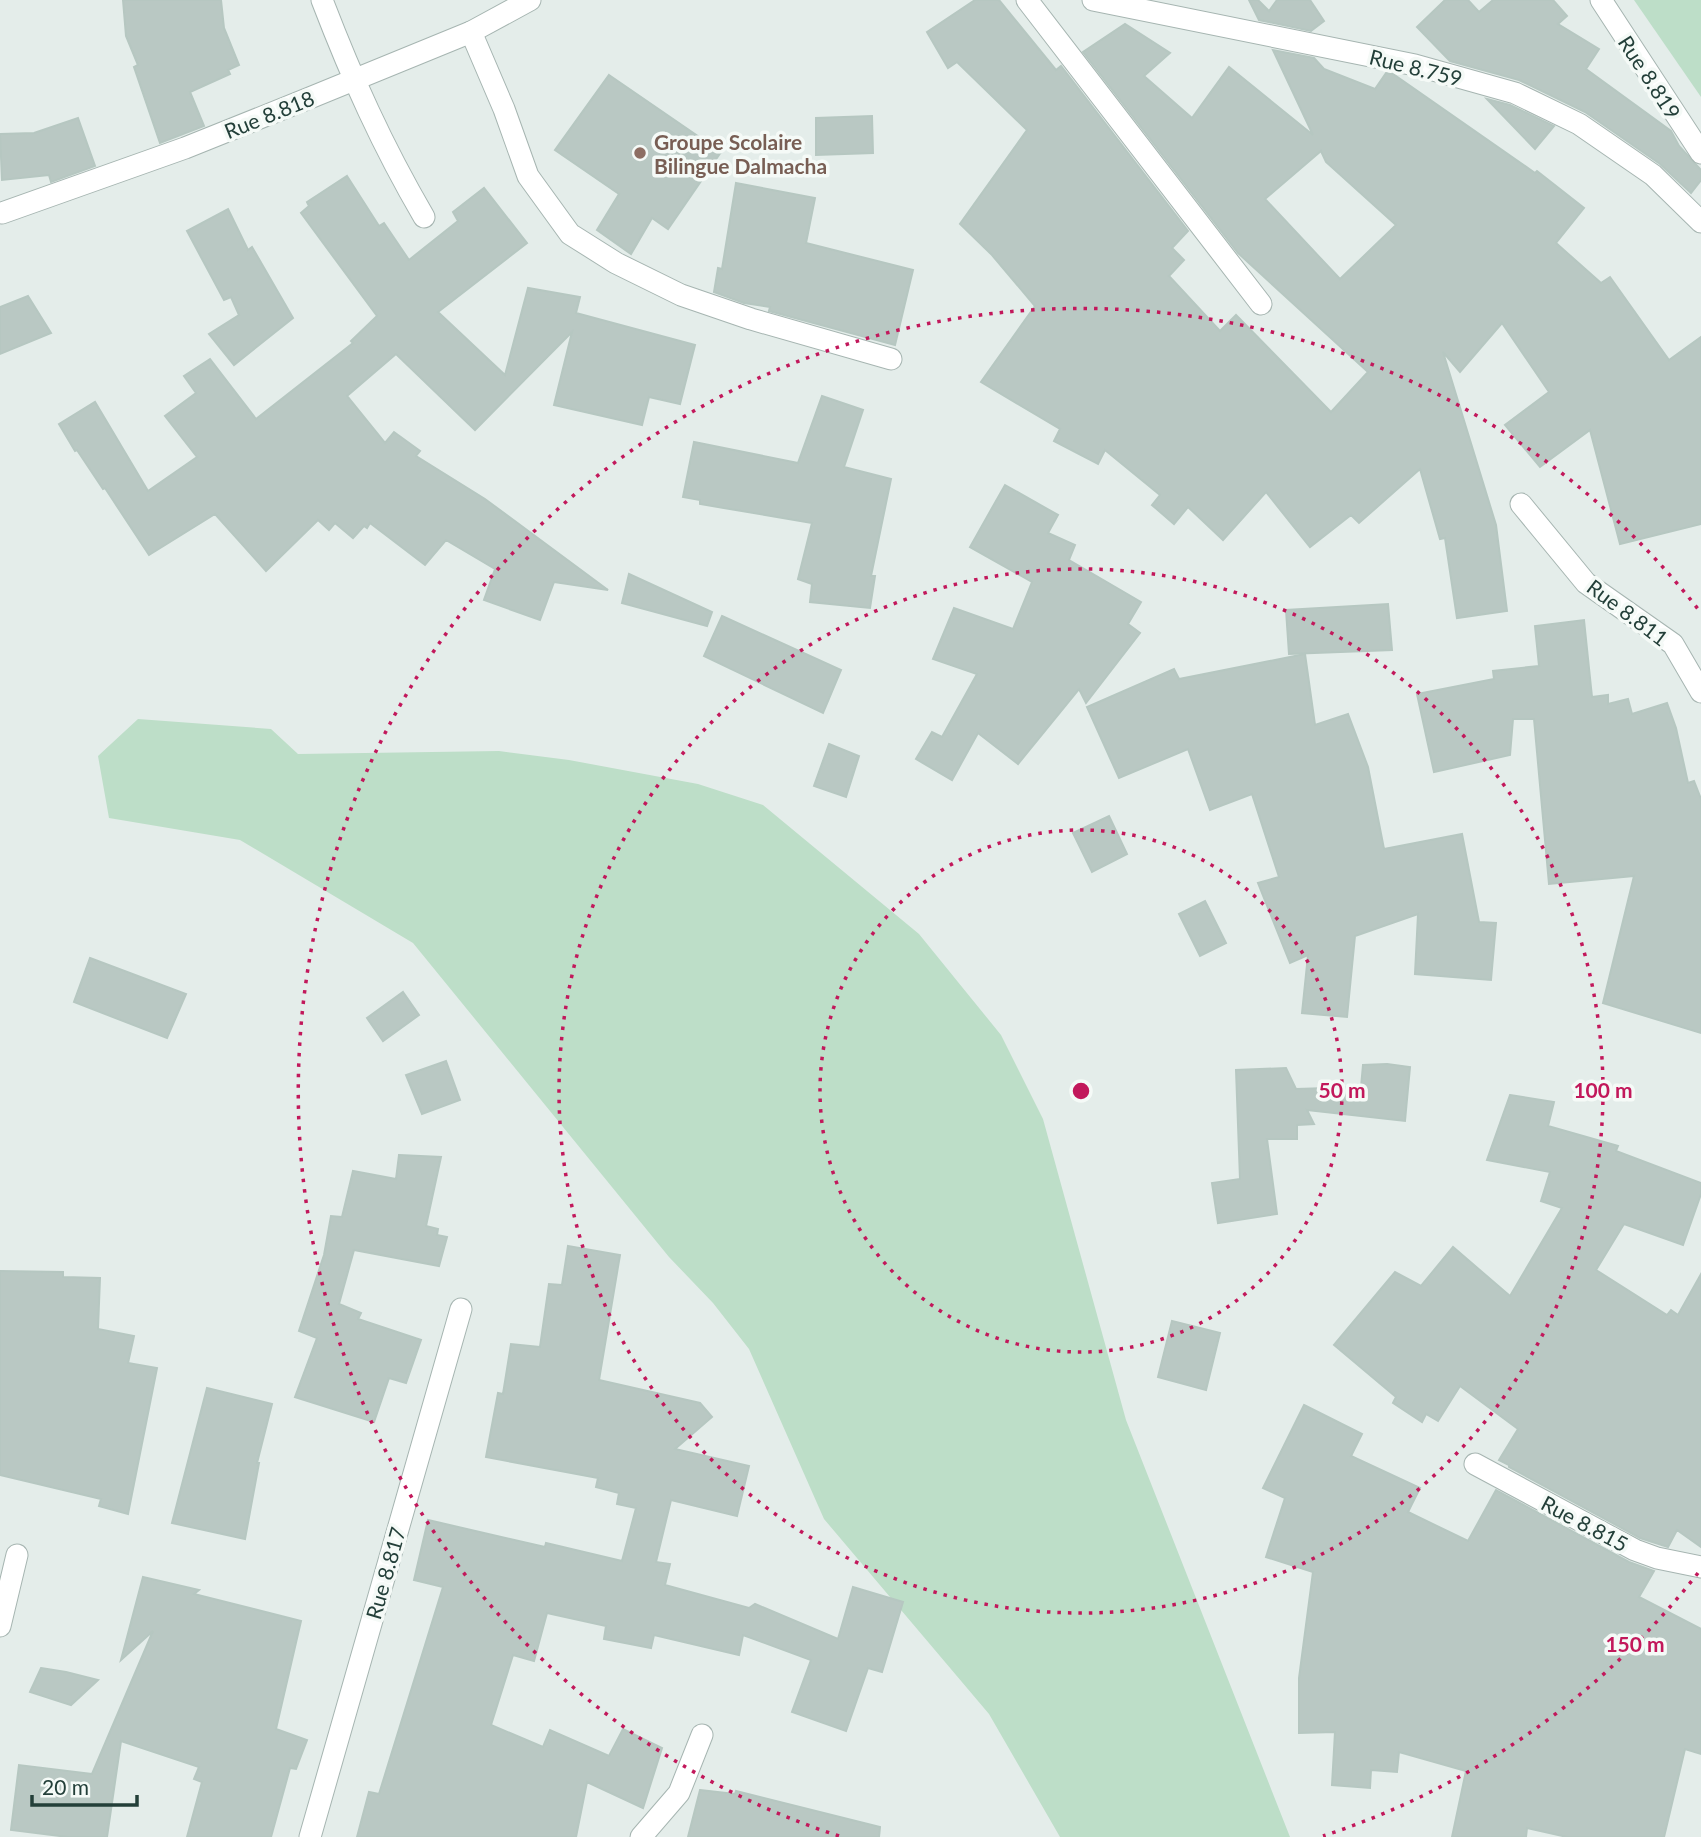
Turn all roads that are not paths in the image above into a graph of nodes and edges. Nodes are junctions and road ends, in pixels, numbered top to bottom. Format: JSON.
{"nodes":[{"id":1,"x":322,"y":0,"type":"edge"},
{"id":2,"x":530,"y":0,"type":"edge"},
{"id":3,"x":1027,"y":0,"type":"edge"},
{"id":4,"x":1093,"y":0,"type":"edge"},
{"id":5,"x":1601,"y":0,"type":"edge"},
{"id":6,"x":471,"y":32,"type":"junction"},
{"id":7,"x":353,"y":80,"type":"junction"},
{"id":8,"x":1701,"y":153,"type":"edge"},
{"id":9,"x":2,"y":213,"type":"dead end"},
{"id":10,"x":424,"y":217,"type":"dead end"},
{"id":11,"x":1701,"y":222,"type":"edge"},
{"id":12,"x":1261,"y":304,"type":"dead end"},
{"id":13,"x":891,"y":359,"type":"dead end"},
{"id":14,"x":1521,"y":504,"type":"dead end"},
{"id":15,"x":1701,"y":692,"type":"edge"},
{"id":16,"x":461,"y":1309,"type":"dead end"},
{"id":17,"x":1475,"y":1464,"type":"dead end"},
{"id":18,"x":16,"y":1555,"type":"dead end"},
{"id":19,"x":1701,"y":1567,"type":"edge"},
{"id":20,"x":0,"y":1626,"type":"edge"},
{"id":21,"x":702,"y":1735,"type":"dead end"},
{"id":22,"x":310,"y":1837,"type":"edge"},
{"id":23,"x":641,"y":1837,"type":"edge"}],
"edges":[{"from":1,"to":7,"type":"street"},
{"from":2,"to":6,"type":"street","name":"Rue 8.818"},
{"from":3,"to":12,"type":"street"},
{"from":4,"to":11,"type":"street","name":"Rue 8.759"},
{"from":5,"to":8,"type":"street","name":"Rue 8.819"},
{"from":6,"to":7,"type":"street","name":"Rue 8.818"},
{"from":6,"to":13,"type":"street"},
{"from":7,"to":9,"type":"street","name":"Rue 8.818"},
{"from":7,"to":10,"type":"street"},
{"from":14,"to":15,"type":"street","name":"Rue 8.811"},
{"from":16,"to":22,"type":"street","name":"Rue 8.817"},
{"from":17,"to":19,"type":"street","name":"Rue 8.815"},
{"from":18,"to":20,"type":"street"},
{"from":21,"to":23,"type":"street"}]}
